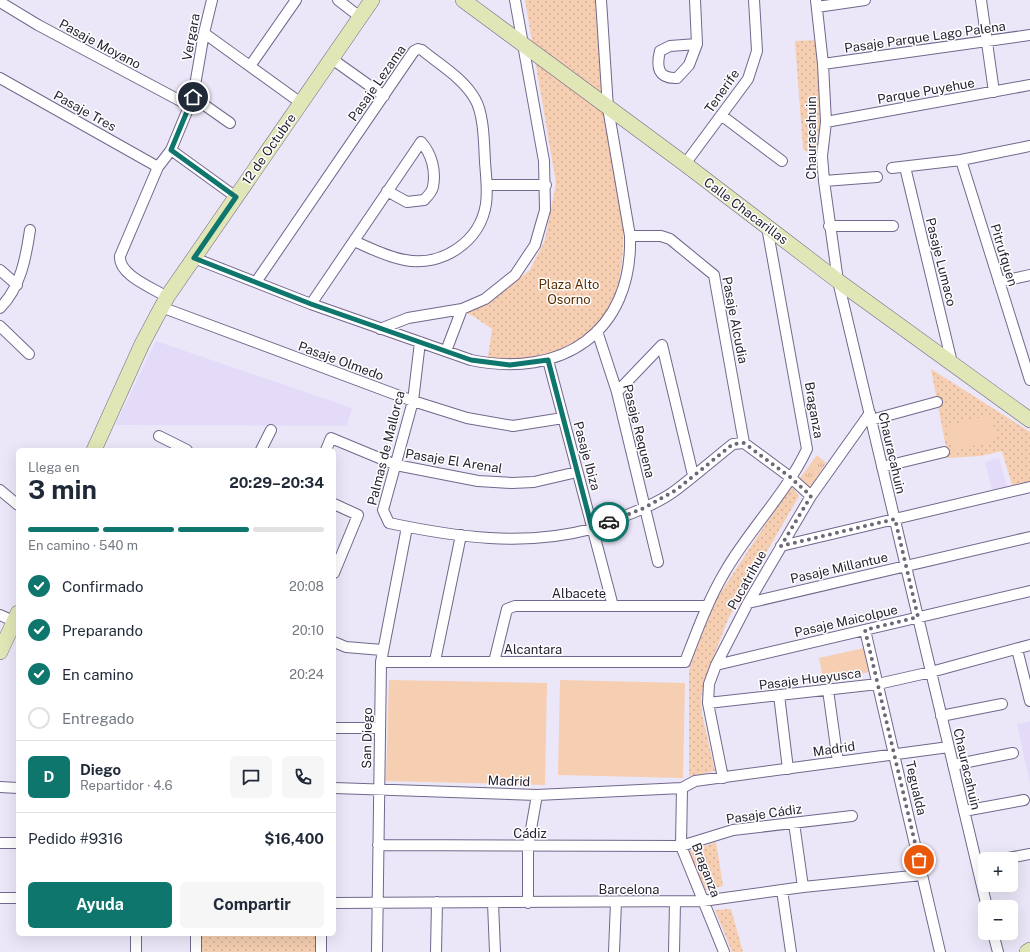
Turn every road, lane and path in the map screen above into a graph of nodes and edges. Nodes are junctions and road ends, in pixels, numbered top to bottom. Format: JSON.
{"nodes":[{"id":1,"x":212,"y":0,"type":"edge"},
{"id":2,"x":296,"y":0,"type":"edge"},
{"id":3,"x":338,"y":0,"type":"edge"},
{"id":4,"x":372,"y":0,"type":"edge"},
{"id":5,"x":463,"y":0,"type":"edge"},
{"id":6,"x":514,"y":0,"type":"edge"},
{"id":7,"x":601,"y":0,"type":"edge"},
{"id":8,"x":695,"y":0,"type":"edge"},
{"id":9,"x":754,"y":0,"type":"edge"},
{"id":10,"x":865,"y":0,"type":"edge"},
{"id":11,"x":981,"y":0,"type":"edge"},
{"id":12,"x":0,"y":2,"type":"edge"},
{"id":13,"x":816,"y":4,"type":"edge"},
{"id":14,"x":360,"y":17,"type":"junction"},
{"id":15,"x":204,"y":32,"type":"junction"},
{"id":16,"x":1030,"y":35,"type":"edge"},
{"id":17,"x":987,"y":42,"type":"junction"},
{"id":18,"x":697,"y":44,"type":"dead end"},
{"id":19,"x":522,"y":45,"type":"junction"},
{"id":20,"x":332,"y":59,"type":"junction"},
{"id":21,"x":824,"y":64,"type":"junction"},
{"id":22,"x":250,"y":66,"type":"junction"},
{"id":23,"x":0,"y":78,"type":"edge"},
{"id":24,"x":1030,"y":85,"type":"edge"},
{"id":25,"x":994,"y":92,"type":"junction"},
{"id":26,"x":384,"y":96,"type":"junction"},
{"id":27,"x":192,"y":101,"type":"junction"},
{"id":28,"x":301,"y":103,"type":"junction"},
{"id":29,"x":608,"y":108,"type":"junction"},
{"id":30,"x":721,"y":115,"type":"junction"},
{"id":31,"x":826,"y":122,"type":"junction"},
{"id":32,"x":230,"y":124,"type":"dead end"},
{"id":33,"x":1030,"y":146,"type":"edge"},
{"id":34,"x":171,"y":150,"type":"junction"},
{"id":35,"x":961,"y":160,"type":"junction"},
{"id":36,"x":782,"y":161,"type":"dead end"},
{"id":37,"x":685,"y":164,"type":"junction"},
{"id":38,"x":158,"y":166,"type":"junction"},
{"id":39,"x":905,"y":167,"type":"junction"},
{"id":40,"x":892,"y":168,"type":"dead end"},
{"id":41,"x":877,"y":177,"type":"dead end"},
{"id":42,"x":824,"y":181,"type":"junction"},
{"id":43,"x":487,"y":185,"type":"junction"},
{"id":44,"x":546,"y":186,"type":"junction"},
{"id":45,"x":387,"y":191,"type":"junction"},
{"id":46,"x":236,"y":197,"type":"junction"},
{"id":47,"x":829,"y":226,"type":"junction"},
{"id":48,"x":893,"y":226,"type":"dead end"},
{"id":49,"x":767,"y":227,"type":"junction"},
{"id":50,"x":30,"y":230,"type":"dead end"},
{"id":51,"x":630,"y":236,"type":"junction"},
{"id":52,"x":354,"y":241,"type":"junction"},
{"id":53,"x":194,"y":258,"type":"junction"},
{"id":54,"x":0,"y":270,"type":"edge"},
{"id":55,"x":1030,"y":275,"type":"edge"},
{"id":56,"x":256,"y":282,"type":"junction"},
{"id":57,"x":838,"y":282,"type":"junction"},
{"id":58,"x":999,"y":282,"type":"junction"},
{"id":59,"x":17,"y":285,"type":"junction"},
{"id":60,"x":164,"y":302,"type":"junction"},
{"id":61,"x":311,"y":304,"type":"junction"},
{"id":62,"x":0,"y":308,"type":"edge"},
{"id":63,"x":462,"y":309,"type":"junction"},
{"id":64,"x":0,"y":326,"type":"edge"},
{"id":65,"x":380,"y":329,"type":"junction"},
{"id":66,"x":597,"y":331,"type":"junction"},
{"id":67,"x":420,"y":342,"type":"junction"},
{"id":68,"x":446,"y":351,"type":"junction"},
{"id":69,"x":29,"y":354,"type":"dead end"},
{"id":70,"x":548,"y":360,"type":"junction"},
{"id":71,"x":952,"y":363,"type":"junction"},
{"id":72,"x":1030,"y":380,"type":"edge"},
{"id":73,"x":617,"y":392,"type":"junction"},
{"id":74,"x":413,"y":401,"type":"junction"},
{"id":75,"x":937,"y":402,"type":"dead end"},
{"id":76,"x":870,"y":417,"type":"junction"},
{"id":77,"x":563,"y":418,"type":"junction"},
{"id":78,"x":1030,"y":420,"type":"edge"},
{"id":79,"x":271,"y":430,"type":"dead end"},
{"id":80,"x":158,"y":436,"type":"dead end"},
{"id":81,"x":744,"y":443,"type":"junction"},
{"id":82,"x":95,"y":448,"type":"edge"},
{"id":83,"x":183,"y":448,"type":"edge"},
{"id":84,"x":262,"y":448,"type":"edge"},
{"id":85,"x":327,"y":448,"type":"edge"},
{"id":86,"x":944,"y":452,"type":"dead end"},
{"id":87,"x":396,"y":465,"type":"junction"},
{"id":88,"x":882,"y":467,"type":"junction"},
{"id":89,"x":577,"y":472,"type":"junction"},
{"id":90,"x":693,"y":475,"type":"junction"},
{"id":91,"x":790,"y":477,"type":"junction"},
{"id":92,"x":1030,"y":487,"type":"edge"},
{"id":93,"x":0,"y":490,"type":"edge"},
{"id":94,"x":811,"y":496,"type":"junction"},
{"id":95,"x":16,"y":503,"type":"edge"},
{"id":96,"x":336,"y":505,"type":"edge"},
{"id":97,"x":644,"y":508,"type":"junction"},
{"id":98,"x":895,"y":519,"type":"junction"},
{"id":99,"x":408,"y":527,"type":"junction"},
{"id":100,"x":592,"y":528,"type":"junction"},
{"id":101,"x":461,"y":535,"type":"junction"},
{"id":102,"x":1030,"y":537,"type":"edge"},
{"id":103,"x":781,"y":546,"type":"junction"},
{"id":104,"x":658,"y":562,"type":"dead end"},
{"id":105,"x":906,"y":566,"type":"junction"},
{"id":106,"x":336,"y":568,"type":"edge"},
{"id":107,"x":1030,"y":591,"type":"edge"},
{"id":108,"x":748,"y":603,"type":"junction"},
{"id":109,"x":613,"y":606,"type":"junction"},
{"id":110,"x":706,"y":606,"type":"junction"},
{"id":111,"x":0,"y":615,"type":"edge"},
{"id":112,"x":918,"y":617,"type":"junction"},
{"id":113,"x":16,"y":619,"type":"edge"},
{"id":114,"x":16,"y":621,"type":"edge"},
{"id":115,"x":865,"y":630,"type":"junction"},
{"id":116,"x":336,"y":643,"type":"edge"},
{"id":117,"x":1030,"y":645,"type":"edge"},
{"id":118,"x":1017,"y":649,"type":"junction"},
{"id":119,"x":382,"y":650,"type":"junction"},
{"id":120,"x":0,"y":652,"type":"edge"},
{"id":121,"x":435,"y":661,"type":"junction"},
{"id":122,"x":381,"y":662,"type":"junction"},
{"id":123,"x":494,"y":662,"type":"junction"},
{"id":124,"x":685,"y":662,"type":"joint"},
{"id":125,"x":716,"y":665,"type":"junction"},
{"id":126,"x":931,"y":672,"type":"junction"},
{"id":127,"x":878,"y":684,"type":"junction"},
{"id":128,"x":828,"y":690,"type":"junction"},
{"id":129,"x":779,"y":695,"type":"junction"},
{"id":130,"x":1030,"y":701,"type":"edge"},
{"id":131,"x":708,"y":703,"type":"junction"},
{"id":132,"x":1002,"y":704,"type":"dead end"},
{"id":133,"x":942,"y":716,"type":"junction"},
{"id":134,"x":336,"y":728,"type":"edge"},
{"id":135,"x":380,"y":728,"type":"junction"},
{"id":136,"x":949,"y":747,"type":"junction"},
{"id":137,"x":1013,"y":753,"type":"dead end"},
{"id":138,"x":895,"y":754,"type":"junction"},
{"id":139,"x":838,"y":762,"type":"junction"},
{"id":140,"x":953,"y":765,"type":"junction"},
{"id":141,"x":788,"y":769,"type":"junction"},
{"id":142,"x":723,"y":778,"type":"junction"},
{"id":143,"x":0,"y":788,"type":"edge"},
{"id":144,"x":16,"y":788,"type":"edge"},
{"id":145,"x":336,"y":788,"type":"edge"},
{"id":146,"x":379,"y":788,"type":"junction"},
{"id":147,"x":682,"y":788,"type":"junction"},
{"id":148,"x":537,"y":795,"type":"junction"},
{"id":149,"x":1024,"y":800,"type":"dead end"},
{"id":150,"x":964,"y":811,"type":"junction"},
{"id":151,"x":852,"y":816,"type":"dead end"},
{"id":152,"x":794,"y":823,"type":"junction"},
{"id":153,"x":0,"y":843,"type":"edge"},
{"id":154,"x":16,"y":843,"type":"edge"},
{"id":155,"x":378,"y":845,"type":"junction"},
{"id":156,"x":528,"y":846,"type":"junction"},
{"id":157,"x":681,"y":846,"type":"junction"},
{"id":158,"x":978,"y":854,"type":"edge"},
{"id":159,"x":1030,"y":854,"type":"edge"},
{"id":160,"x":1018,"y":856,"type":"edge"},
{"id":161,"x":922,"y":875,"type":"junction"},
{"id":162,"x":803,"y":887,"type":"junction"},
{"id":163,"x":782,"y":890,"type":"junction"},
{"id":164,"x":0,"y":898,"type":"edge"},
{"id":165,"x":16,"y":898,"type":"edge"},
{"id":166,"x":703,"y":901,"type":"junction"},
{"id":167,"x":437,"y":902,"type":"junction"},
{"id":168,"x":616,"y":902,"type":"junction"},
{"id":169,"x":675,"y":902,"type":"junction"},
{"id":170,"x":336,"y":903,"type":"edge"},
{"id":171,"x":377,"y":903,"type":"junction"},
{"id":172,"x":493,"y":903,"type":"junction"},
{"id":173,"x":528,"y":903,"type":"junction"},
{"id":174,"x":136,"y":936,"type":"edge"},
{"id":175,"x":196,"y":936,"type":"edge"},
{"id":176,"x":321,"y":936,"type":"edge"},
{"id":177,"x":995,"y":940,"type":"edge"},
{"id":178,"x":1030,"y":950,"type":"edge"},
{"id":179,"x":136,"y":952,"type":"edge"},
{"id":180,"x":196,"y":952,"type":"edge"},
{"id":181,"x":321,"y":952,"type":"edge"},
{"id":182,"x":377,"y":952,"type":"edge"},
{"id":183,"x":436,"y":952,"type":"edge"},
{"id":184,"x":494,"y":952,"type":"edge"},
{"id":185,"x":614,"y":952,"type":"edge"},
{"id":186,"x":674,"y":952,"type":"edge"},
{"id":187,"x":724,"y":952,"type":"edge"},
{"id":188,"x":791,"y":952,"type":"edge"},
{"id":189,"x":940,"y":952,"type":"edge"},
{"id":190,"x":998,"y":952,"type":"edge"},
{"id":191,"x":1027,"y":952,"type":"edge"}],
"edges":[{"from":1,"to":15,"type":"street","name":"Vergara"},
{"from":2,"to":22,"type":"street"},
{"from":3,"to":14,"type":"street"},
{"from":4,"to":14,"type":"street","name":"12 de Octubre"},
{"from":5,"to":19,"type":"street","name":"Calle Chacarillas"},
{"from":6,"to":19,"type":"street"},
{"from":7,"to":29,"type":"street"},
{"from":8,"to":18,"type":"street"},
{"from":9,"to":30,"type":"street","name":"Tenerife"},
{"from":10,"to":13,"type":"street"},
{"from":11,"to":17,"type":"street"},
{"from":12,"to":27,"type":"street","name":"Pasaje Moyano"},
{"from":13,"to":21,"type":"street","name":"Chauracahuin"},
{"from":14,"to":20,"type":"street","name":"12 de Octubre"},
{"from":15,"to":22,"type":"street"},
{"from":15,"to":27,"type":"street","name":"Vergara"},
{"from":16,"to":17,"type":"street","name":"Pasaje Parque Lago Palena"},
{"from":17,"to":21,"type":"street","name":"Pasaje Parque Lago Palena"},
{"from":17,"to":25,"type":"street"},
{"from":19,"to":29,"type":"street","name":"Calle Chacarillas"},
{"from":19,"to":44,"type":"street"},
{"from":20,"to":26,"type":"street"},
{"from":20,"to":28,"type":"street","name":"12 de Octubre"},
{"from":21,"to":31,"type":"street","name":"Chauracahuin"},
{"from":22,"to":28,"type":"street"},
{"from":23,"to":38,"type":"street","name":"Pasaje Tres"},
{"from":24,"to":25,"type":"street","name":"Parque Puyehue"},
{"from":25,"to":31,"type":"street","name":"Parque Puyehue"},
{"from":26,"to":43,"type":"street","name":"Pasaje Lezama"},
{"from":26,"to":56,"type":"street","name":"Pasaje Lezama"},
{"from":27,"to":32,"type":"street","name":"Pasaje Moyano"},
{"from":27,"to":34,"type":"street","name":"Vergara"},
{"from":28,"to":46,"type":"street","name":"12 de Octubre"},
{"from":29,"to":37,"type":"street","name":"Calle Chacarillas"},
{"from":29,"to":51,"type":"street"},
{"from":30,"to":36,"type":"street"},
{"from":30,"to":37,"type":"street","name":"Tenerife"},
{"from":31,"to":42,"type":"street","name":"Chauracahuin"},
{"from":33,"to":35,"type":"street"},
{"from":34,"to":38,"type":"street","name":"Vergara"},
{"from":34,"to":46,"type":"street"},
{"from":35,"to":39,"type":"street"},
{"from":35,"to":58,"type":"street","name":"Pitrufquen"},
{"from":37,"to":49,"type":"street","name":"Calle Chacarillas"},
{"from":38,"to":60,"type":"street","name":"Pasaje Olmedo"},
{"from":39,"to":40,"type":"street"},
{"from":39,"to":71,"type":"street","name":"Pasaje Lumaco"},
{"from":41,"to":42,"type":"street"},
{"from":42,"to":47,"type":"street","name":"Chauracahuin"},
{"from":43,"to":44,"type":"street"},
{"from":43,"to":52,"type":"street","name":"Pasaje Lezama"},
{"from":44,"to":63,"type":"street"},
{"from":45,"to":45,"type":"street"},
{"from":45,"to":52,"type":"street"},
{"from":46,"to":53,"type":"street","name":"12 de Octubre"},
{"from":47,"to":48,"type":"street"},
{"from":47,"to":57,"type":"street","name":"Chauracahuin"},
{"from":49,"to":57,"type":"street","name":"Calle Chacarillas"},
{"from":49,"to":91,"type":"street","name":"Braganza"},
{"from":50,"to":59,"type":"street"},
{"from":51,"to":66,"type":"street"},
{"from":51,"to":81,"type":"street","name":"Pasaje Alcudia"},
{"from":52,"to":61,"type":"street"},
{"from":53,"to":56,"type":"street"},
{"from":53,"to":60,"type":"street","name":"12 de Octubre"},
{"from":54,"to":59,"type":"street"},
{"from":55,"to":58,"type":"street"},
{"from":56,"to":61,"type":"street"},
{"from":57,"to":71,"type":"street","name":"Calle Chacarillas"},
{"from":57,"to":76,"type":"street","name":"Chauracahuin"},
{"from":58,"to":72,"type":"street","name":"Pitrufquen"},
{"from":59,"to":62,"type":"street"},
{"from":60,"to":74,"type":"street","name":"Pasaje Olmedo"},
{"from":60,"to":82,"type":"street","name":"12 de Octubre"},
{"from":61,"to":65,"type":"street"},
{"from":63,"to":65,"type":"street"},
{"from":63,"to":68,"type":"street"},
{"from":64,"to":69,"type":"street"},
{"from":65,"to":67,"type":"street"},
{"from":66,"to":70,"type":"street"},
{"from":66,"to":73,"type":"street","name":"Pasaje Requena"},
{"from":67,"to":68,"type":"street"},
{"from":67,"to":74,"type":"street","name":"Palmas de Mallorca"},
{"from":68,"to":70,"type":"street"},
{"from":70,"to":77,"type":"street","name":"Pasaje Ibiza"},
{"from":71,"to":78,"type":"street","name":"Calle Chacarillas"},
{"from":73,"to":90,"type":"street"},
{"from":73,"to":97,"type":"street","name":"Pasaje Requena"},
{"from":74,"to":77,"type":"street","name":"Pasaje Olmedo"},
{"from":74,"to":87,"type":"street","name":"Palmas de Mallorca"},
{"from":75,"to":76,"type":"street"},
{"from":76,"to":88,"type":"street","name":"Chauracahuin"},
{"from":76,"to":94,"type":"street","name":"Pucatrihue"},
{"from":77,"to":89,"type":"street","name":"Pasaje Ibiza"},
{"from":79,"to":84,"type":"street"},
{"from":80,"to":83,"type":"street"},
{"from":81,"to":90,"type":"street","name":"Palmas de Mallorca"},
{"from":81,"to":91,"type":"street"},
{"from":85,"to":87,"type":"street","name":"Pasaje El Arenal"},
{"from":86,"to":88,"type":"street"},
{"from":87,"to":89,"type":"street","name":"Pasaje El Arenal"},
{"from":87,"to":99,"type":"street","name":"Palmas de Mallorca"},
{"from":88,"to":98,"type":"street","name":"Chauracahuin"},
{"from":89,"to":100,"type":"street","name":"Pasaje Ibiza"},
{"from":90,"to":97,"type":"street","name":"Palmas de Mallorca"},
{"from":91,"to":94,"type":"street"},
{"from":91,"to":110,"type":"street","name":"Braganza"},
{"from":92,"to":98,"type":"street"},
{"from":93,"to":95,"type":"street"},
{"from":94,"to":103,"type":"street","name":"Pucatrihue"},
{"from":96,"to":106,"type":"street"},
{"from":97,"to":100,"type":"street","name":"Palmas de Mallorca"},
{"from":97,"to":104,"type":"street","name":"Pasaje Requena"},
{"from":98,"to":103,"type":"street"},
{"from":98,"to":105,"type":"street","name":"Chauracahuin"},
{"from":99,"to":101,"type":"street","name":"Palmas de Mallorca"},
{"from":99,"to":119,"type":"street","name":"San Diego"},
{"from":100,"to":101,"type":"street","name":"Palmas de Mallorca"},
{"from":100,"to":109,"type":"street","name":"Pasaje Ibiza"},
{"from":101,"to":121,"type":"street"},
{"from":102,"to":105,"type":"street","name":"Pasaje Millantue"},
{"from":103,"to":108,"type":"street","name":"Pucatrihue"},
{"from":105,"to":108,"type":"street","name":"Pasaje Millantue"},
{"from":105,"to":112,"type":"street","name":"Chauracahuin"},
{"from":107,"to":112,"type":"street","name":"Pasaje Maicolpue"},
{"from":108,"to":125,"type":"street","name":"Pucatrihue"},
{"from":109,"to":110,"type":"street","name":"Albacete"},
{"from":109,"to":123,"type":"street","name":"Albacete"},
{"from":110,"to":124,"type":"street","name":"Braganza"},
{"from":111,"to":113,"type":"street"},
{"from":112,"to":115,"type":"street","name":"Pasaje Maicolpue"},
{"from":112,"to":126,"type":"street","name":"Chauracahuin"},
{"from":114,"to":120,"type":"street"},
{"from":115,"to":125,"type":"street","name":"Pasaje Maicolpue"},
{"from":115,"to":127,"type":"street","name":"Tegualda"},
{"from":116,"to":119,"type":"street"},
{"from":117,"to":118,"type":"street","name":"Pasaje Hueyusca"},
{"from":118,"to":126,"type":"street","name":"Pasaje Hueyusca"},
{"from":118,"to":130,"type":"street"},
{"from":119,"to":122,"type":"street","name":"San Diego"},
{"from":121,"to":122,"type":"street","name":"Alcantara"},
{"from":121,"to":123,"type":"street","name":"Alcantara"},
{"from":122,"to":135,"type":"street","name":"San Diego"},
{"from":123,"to":124,"type":"street","name":"Alcantara"},
{"from":125,"to":131,"type":"street","name":"Pucatrihue"},
{"from":126,"to":127,"type":"street","name":"Pasaje Hueyusca"},
{"from":126,"to":133,"type":"street","name":"Chauracahuin"},
{"from":127,"to":128,"type":"street","name":"Pasaje Hueyusca"},
{"from":127,"to":138,"type":"street","name":"Tegualda"},
{"from":128,"to":129,"type":"street","name":"Pasaje Hueyusca"},
{"from":128,"to":139,"type":"street"},
{"from":129,"to":131,"type":"street","name":"Pasaje Hueyusca"},
{"from":129,"to":141,"type":"street"},
{"from":131,"to":142,"type":"street","name":"Pucatrihue"},
{"from":132,"to":133,"type":"street"},
{"from":133,"to":136,"type":"street","name":"Chauracahuin"},
{"from":134,"to":135,"type":"street"},
{"from":135,"to":146,"type":"street","name":"San Diego"},
{"from":136,"to":138,"type":"street","name":"Madrid"},
{"from":136,"to":140,"type":"street","name":"Chauracahuin"},
{"from":137,"to":140,"type":"street"},
{"from":138,"to":139,"type":"street","name":"Madrid"},
{"from":138,"to":161,"type":"street","name":"Tegualda"},
{"from":139,"to":141,"type":"street","name":"Madrid"},
{"from":140,"to":150,"type":"street","name":"Chauracahuin"},
{"from":141,"to":142,"type":"street","name":"Madrid"},
{"from":142,"to":147,"type":"street"},
{"from":143,"to":144,"type":"street"},
{"from":145,"to":146,"type":"street","name":"Madrid"},
{"from":146,"to":148,"type":"street","name":"Madrid"},
{"from":146,"to":155,"type":"street","name":"San Diego"},
{"from":147,"to":148,"type":"street","name":"Madrid"},
{"from":147,"to":157,"type":"street","name":"Braganza"},
{"from":148,"to":156,"type":"street"},
{"from":149,"to":150,"type":"street"},
{"from":150,"to":158,"type":"street","name":"Chauracahuin"},
{"from":151,"to":152,"type":"street","name":"Pasaje Cádiz"},
{"from":152,"to":157,"type":"street","name":"Pasaje Cádiz"},
{"from":152,"to":162,"type":"street"},
{"from":153,"to":154,"type":"street"},
{"from":155,"to":156,"type":"street","name":"Cádiz"},
{"from":155,"to":171,"type":"street","name":"San Diego"},
{"from":156,"to":157,"type":"street","name":"Cádiz"},
{"from":156,"to":173,"type":"street"},
{"from":157,"to":166,"type":"street","name":"Braganza"},
{"from":159,"to":160,"type":"street"},
{"from":161,"to":162,"type":"street","name":"Barcelona"},
{"from":161,"to":189,"type":"street","name":"Tegualda"},
{"from":162,"to":163,"type":"street","name":"Barcelona"},
{"from":163,"to":166,"type":"street","name":"Barcelona"},
{"from":163,"to":188,"type":"street"},
{"from":164,"to":165,"type":"street"},
{"from":166,"to":169,"type":"street","name":"Barcelona"},
{"from":166,"to":187,"type":"street","name":"Braganza"},
{"from":167,"to":171,"type":"street","name":"Barcelona"},
{"from":167,"to":172,"type":"street","name":"Barcelona"},
{"from":167,"to":183,"type":"street"},
{"from":168,"to":169,"type":"street","name":"Barcelona"},
{"from":168,"to":173,"type":"street","name":"Barcelona"},
{"from":168,"to":185,"type":"street"},
{"from":169,"to":186,"type":"street"},
{"from":170,"to":171,"type":"street","name":"Barcelona"},
{"from":171,"to":182,"type":"street","name":"San Diego"},
{"from":172,"to":173,"type":"street","name":"Barcelona"},
{"from":172,"to":184,"type":"street"},
{"from":174,"to":179,"type":"street"},
{"from":175,"to":180,"type":"street"},
{"from":176,"to":181,"type":"street"},
{"from":177,"to":190,"type":"street"},
{"from":178,"to":191,"type":"street"}]}
